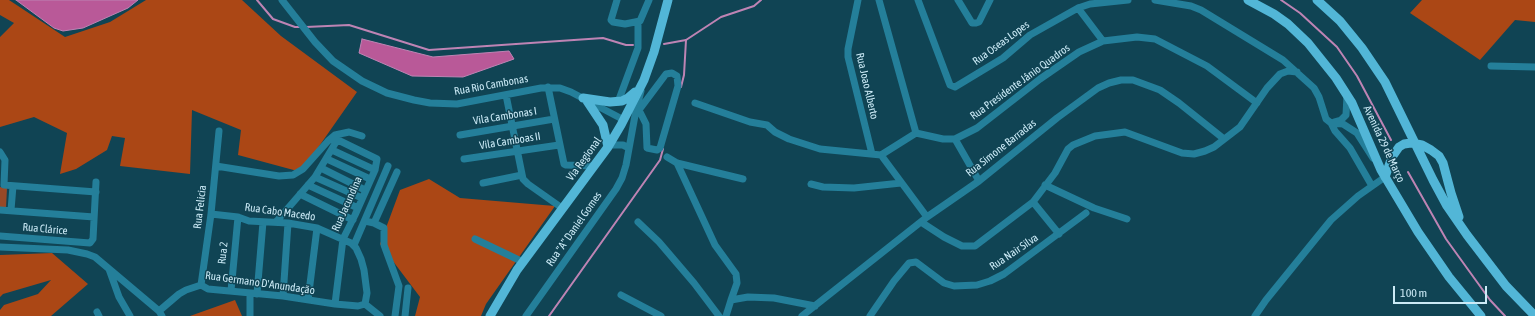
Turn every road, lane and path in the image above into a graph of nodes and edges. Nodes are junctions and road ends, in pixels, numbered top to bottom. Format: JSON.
{"nodes":[{"id":1,"x":282,"y":0,"type":"edge"},
{"id":2,"x":617,"y":0,"type":"edge"},
{"id":3,"x":649,"y":0,"type":"edge"},
{"id":4,"x":668,"y":0,"type":"edge"},
{"id":5,"x":858,"y":0,"type":"edge"},
{"id":6,"x":879,"y":0,"type":"edge"},
{"id":7,"x":918,"y":0,"type":"edge"},
{"id":8,"x":958,"y":0,"type":"edge"},
{"id":9,"x":990,"y":0,"type":"edge"},
{"id":10,"x":1128,"y":0,"type":"edge"},
{"id":11,"x":1155,"y":0,"type":"edge"},
{"id":12,"x":1248,"y":0,"type":"edge"},
{"id":13,"x":1317,"y":0,"type":"edge"},
{"id":14,"x":1078,"y":8,"type":"junction"},
{"id":15,"x":638,"y":22,"type":"junction"},
{"id":16,"x":1103,"y":41,"type":"junction"},
{"id":17,"x":1282,"y":60,"type":"junction"},
{"id":18,"x":1491,"y":66,"type":"dead end"},
{"id":19,"x":1535,"y":66,"type":"edge"},
{"id":20,"x":1297,"y":72,"type":"junction"},
{"id":21,"x":1280,"y":74,"type":"junction"},
{"id":22,"x":643,"y":83,"type":"junction"},
{"id":23,"x":548,"y":87,"type":"junction"},
{"id":24,"x":506,"y":95,"type":"junction"},
{"id":25,"x":1347,"y":95,"type":"junction"},
{"id":26,"x":588,"y":101,"type":"junction"},
{"id":27,"x":618,"y":102,"type":"junction"},
{"id":28,"x":695,"y":102,"type":"dead end"},
{"id":29,"x":1257,"y":103,"type":"junction"},
{"id":30,"x":638,"y":110,"type":"junction"},
{"id":31,"x":554,"y":119,"type":"junction"},
{"id":32,"x":622,"y":123,"type":"junction"},
{"id":33,"x":1332,"y":123,"type":"junction"},
{"id":34,"x":513,"y":126,"type":"junction"},
{"id":35,"x":220,"y":131,"type":"dead end"},
{"id":36,"x":916,"y":133,"type":"junction"},
{"id":37,"x":460,"y":135,"type":"dead end"},
{"id":38,"x":362,"y":136,"type":"dead end"},
{"id":39,"x":955,"y":139,"type":"junction"},
{"id":40,"x":1224,"y":139,"type":"junction"},
{"id":41,"x":1416,"y":144,"type":"junction"},
{"id":42,"x":559,"y":145,"type":"junction"},
{"id":43,"x":609,"y":146,"type":"junction"},
{"id":44,"x":629,"y":148,"type":"junction"},
{"id":45,"x":332,"y":150,"type":"junction"},
{"id":46,"x":518,"y":151,"type":"junction"},
{"id":47,"x":0,"y":152,"type":"edge"},
{"id":48,"x":872,"y":154,"type":"junction"},
{"id":49,"x":881,"y":155,"type":"junction"},
{"id":50,"x":667,"y":158,"type":"dead end"},
{"id":51,"x":327,"y":159,"type":"junction"},
{"id":52,"x":464,"y":159,"type":"dead end"},
{"id":53,"x":677,"y":163,"type":"junction"},
{"id":54,"x":216,"y":166,"type":"junction"},
{"id":55,"x":388,"y":166,"type":"dead end"},
{"id":56,"x":594,"y":166,"type":"junction"},
{"id":57,"x":321,"y":168,"type":"junction"},
{"id":58,"x":374,"y":170,"type":"junction"},
{"id":59,"x":397,"y":172,"type":"dead end"},
{"id":60,"x":1383,"y":173,"type":"junction"},
{"id":61,"x":315,"y":177,"type":"junction"},
{"id":62,"x":523,"y":177,"type":"junction"},
{"id":63,"x":743,"y":179,"type":"dead end"},
{"id":64,"x":370,"y":180,"type":"junction"},
{"id":65,"x":978,"y":181,"type":"junction"},
{"id":66,"x":96,"y":182,"type":"dead end"},
{"id":67,"x":483,"y":183,"type":"dead end"},
{"id":68,"x":901,"y":183,"type":"junction"},
{"id":69,"x":811,"y":184,"type":"dead end"},
{"id":70,"x":308,"y":185,"type":"junction"},
{"id":71,"x":1045,"y":185,"type":"junction"},
{"id":72,"x":13,"y":186,"type":"junction"},
{"id":73,"x":1372,"y":186,"type":"junction"},
{"id":74,"x":365,"y":190,"type":"junction"},
{"id":75,"x":96,"y":192,"type":"junction"},
{"id":76,"x":300,"y":194,"type":"junction"},
{"id":77,"x":362,"y":198,"type":"junction"},
{"id":78,"x":1033,"y":202,"type":"junction"},
{"id":79,"x":358,"y":208,"type":"junction"},
{"id":80,"x":562,"y":208,"type":"junction"},
{"id":81,"x":0,"y":210,"type":"edge"},
{"id":82,"x":11,"y":210,"type":"junction"},
{"id":83,"x":1086,"y":213,"type":"dead end"},
{"id":84,"x":211,"y":214,"type":"junction"},
{"id":85,"x":238,"y":217,"type":"junction"},
{"id":86,"x":94,"y":218,"type":"junction"},
{"id":87,"x":1127,"y":219,"type":"dead end"},
{"id":88,"x":353,"y":220,"type":"junction"},
{"id":89,"x":924,"y":220,"type":"junction"},
{"id":90,"x":365,"y":221,"type":"junction"},
{"id":91,"x":263,"y":222,"type":"junction"},
{"id":92,"x":276,"y":222,"type":"junction"},
{"id":93,"x":638,"y":222,"type":"dead end"},
{"id":94,"x":374,"y":223,"type":"junction"},
{"id":95,"x":288,"y":224,"type":"junction"},
{"id":96,"x":316,"y":228,"type":"junction"},
{"id":97,"x":1059,"y":234,"type":"junction"},
{"id":98,"x":1467,"y":235,"type":"junction"},
{"id":99,"x":0,"y":236,"type":"edge"},
{"id":100,"x":343,"y":239,"type":"junction"},
{"id":101,"x":475,"y":239,"type":"dead end"},
{"id":102,"x":354,"y":245,"type":"junction"},
{"id":103,"x":0,"y":247,"type":"edge"},
{"id":104,"x":523,"y":262,"type":"junction"},
{"id":105,"x":109,"y":268,"type":"junction"},
{"id":106,"x":201,"y":285,"type":"junction"},
{"id":107,"x":408,"y":288,"type":"dead end"},
{"id":108,"x":231,"y":291,"type":"junction"},
{"id":109,"x":254,"y":294,"type":"junction"},
{"id":110,"x":621,"y":295,"type":"dead end"},
{"id":111,"x":283,"y":296,"type":"junction"},
{"id":112,"x":308,"y":300,"type":"junction"},
{"id":113,"x":731,"y":300,"type":"junction"},
{"id":114,"x":335,"y":304,"type":"junction"},
{"id":115,"x":365,"y":304,"type":"junction"},
{"id":116,"x":815,"y":306,"type":"junction"},
{"id":117,"x":372,"y":308,"type":"junction"},
{"id":118,"x":160,"y":313,"type":"edge"},
{"id":119,"x":130,"y":316,"type":"edge"},
{"id":120,"x":250,"y":316,"type":"edge"},
{"id":121,"x":372,"y":316,"type":"edge"},
{"id":122,"x":380,"y":316,"type":"edge"},
{"id":123,"x":395,"y":316,"type":"edge"},
{"id":124,"x":405,"y":316,"type":"edge"},
{"id":125,"x":490,"y":316,"type":"edge"},
{"id":126,"x":526,"y":316,"type":"edge"},
{"id":127,"x":661,"y":316,"type":"edge"},
{"id":128,"x":720,"y":316,"type":"edge"},
{"id":129,"x":726,"y":316,"type":"edge"},
{"id":130,"x":802,"y":316,"type":"edge"},
{"id":131,"x":870,"y":316,"type":"edge"},
{"id":132,"x":1256,"y":316,"type":"edge"},
{"id":133,"x":1481,"y":316,"type":"edge"},
{"id":134,"x":1535,"y":316,"type":"edge"}],
"edges":[{"from":1,"to":24,"type":"street","name":"Rua Rio Cambonas"},
{"from":2,"to":15,"type":"street"},
{"from":3,"to":15,"type":"street"},
{"from":4,"to":22,"type":"main road","name":"Via Regional"},
{"from":5,"to":48,"type":"street","name":"Rua Joao Alberto"},
{"from":6,"to":36,"type":"street"},
{"from":7,"to":14,"type":"street","name":"Rua Oseas Lopes"},
{"from":8,"to":9,"type":"street"},
{"from":10,"to":14,"type":"street","name":"Rua Oseas Lopes"},
{"from":11,"to":17,"type":"street"},
{"from":12,"to":25,"type":"main road","name":"Avenida 29 de Março"},
{"from":13,"to":41,"type":"main road"},
{"from":14,"to":16,"type":"street"},
{"from":15,"to":27,"type":"street"},
{"from":16,"to":29,"type":"street","name":"Rua Presidente Jânio Quadros"},
{"from":16,"to":39,"type":"street","name":"Rua Presidente Jânio Quadros"},
{"from":17,"to":20,"type":"street"},
{"from":17,"to":21,"type":"street"},
{"from":18,"to":19,"type":"street"},
{"from":20,"to":21,"type":"street"},
{"from":20,"to":33,"type":"street"},
{"from":21,"to":29,"type":"street"},
{"from":22,"to":27,"type":"main road"},
{"from":22,"to":30,"type":"street","name":"Rua \"A\" Daniel Gomes"},
{"from":22,"to":32,"type":"main road","name":"Via Regional"},
{"from":23,"to":24,"type":"street","name":"Rua Rio Cambonas"},
{"from":23,"to":26,"type":"street","name":"Rua Rio Cambonas"},
{"from":23,"to":31,"type":"street"},
{"from":24,"to":34,"type":"street"},
{"from":25,"to":33,"type":"street"},
{"from":25,"to":60,"type":"main road","name":"Avenida 29 de Março"},
{"from":26,"to":27,"type":"main road"},
{"from":26,"to":32,"type":"street","name":"Rua Rio Cambonas"},
{"from":26,"to":43,"type":"main road"},
{"from":28,"to":48,"type":"street"},
{"from":29,"to":40,"type":"street"},
{"from":30,"to":30,"type":"street"},
{"from":30,"to":44,"type":"street","name":"Rua \"A\" Daniel Gomes"},
{"from":31,"to":34,"type":"street","name":"Vila Cambonas I"},
{"from":31,"to":42,"type":"street"},
{"from":32,"to":43,"type":"main road","name":"Via Regional"},
{"from":33,"to":60,"type":"street"},
{"from":33,"to":73,"type":"street"},
{"from":34,"to":37,"type":"street","name":"Vila Cambonas I"},
{"from":34,"to":46,"type":"street"},
{"from":35,"to":54,"type":"street","name":"Rua Felicia"},
{"from":36,"to":39,"type":"street"},
{"from":36,"to":49,"type":"street"},
{"from":38,"to":54,"type":"street"},
{"from":39,"to":65,"type":"street"},
{"from":40,"to":65,"type":"street","name":"Rua Simone Barradas"},
{"from":40,"to":71,"type":"street"},
{"from":41,"to":60,"type":"main road"},
{"from":41,"to":98,"type":"main road"},
{"from":41,"to":98,"type":"main road"},
{"from":42,"to":46,"type":"street","name":"Vila Camboas II"},
{"from":42,"to":56,"type":"street"},
{"from":43,"to":44,"type":"street"},
{"from":43,"to":56,"type":"main road","name":"Via Regional"},
{"from":44,"to":126,"type":"street","name":"Rua \"A\" Daniel Gomes"},
{"from":45,"to":51,"type":"street"},
{"from":45,"to":58,"type":"street"},
{"from":45,"to":58,"type":"street","name":"Rua Jacundina"},
{"from":46,"to":52,"type":"street","name":"Vila Camboas II"},
{"from":46,"to":62,"type":"street"},
{"from":47,"to":72,"type":"street"},
{"from":48,"to":49,"type":"street"},
{"from":49,"to":68,"type":"street"},
{"from":50,"to":53,"type":"street"},
{"from":51,"to":57,"type":"street"},
{"from":51,"to":64,"type":"street"},
{"from":53,"to":63,"type":"street"},
{"from":53,"to":113,"type":"street"},
{"from":54,"to":84,"type":"street","name":"Rua Felicia"},
{"from":55,"to":90,"type":"street"},
{"from":56,"to":80,"type":"main road","name":"Via Regional"},
{"from":57,"to":61,"type":"street"},
{"from":57,"to":74,"type":"street"},
{"from":58,"to":64,"type":"street","name":"Rua Jacundina"},
{"from":59,"to":94,"type":"street"},
{"from":60,"to":73,"type":"street"},
{"from":60,"to":133,"type":"main road","name":"Avenida 29 de Março"},
{"from":61,"to":70,"type":"street"},
{"from":61,"to":77,"type":"street"},
{"from":62,"to":67,"type":"street"},
{"from":62,"to":80,"type":"street"},
{"from":64,"to":74,"type":"street","name":"Rua Jacundina"},
{"from":65,"to":89,"type":"street","name":"Rua Simone Barradas"},
{"from":66,"to":75,"type":"street"},
{"from":68,"to":69,"type":"street"},
{"from":68,"to":89,"type":"street"},
{"from":70,"to":76,"type":"street"},
{"from":70,"to":79,"type":"street"},
{"from":71,"to":78,"type":"street"},
{"from":71,"to":87,"type":"street"},
{"from":72,"to":75,"type":"street"},
{"from":72,"to":82,"type":"street"},
{"from":73,"to":132,"type":"street"},
{"from":74,"to":77,"type":"street","name":"Rua Jacundina"},
{"from":75,"to":86,"type":"street"},
{"from":76,"to":88,"type":"street"},
{"from":76,"to":92,"type":"street"},
{"from":77,"to":79,"type":"street","name":"Rua Jacundina"},
{"from":78,"to":89,"type":"street"},
{"from":78,"to":97,"type":"street"},
{"from":79,"to":88,"type":"street","name":"Rua Jacundina"},
{"from":80,"to":104,"type":"main road","name":"Via Regional"},
{"from":81,"to":82,"type":"street"},
{"from":82,"to":86,"type":"street"},
{"from":83,"to":97,"type":"street","name":"Rua Nair Silva"},
{"from":84,"to":85,"type":"street","name":"Rua Cabo Macedo"},
{"from":84,"to":106,"type":"street","name":"Rua Felicia"},
{"from":85,"to":91,"type":"street","name":"Rua Cabo Macedo"},
{"from":85,"to":108,"type":"street","name":"Rua 2"},
{"from":86,"to":99,"type":"street","name":"Rua Clárice"},
{"from":88,"to":100,"type":"street","name":"Rua Jacundina"},
{"from":89,"to":116,"type":"street","name":"Rua Simone Barradas"},
{"from":90,"to":94,"type":"street"},
{"from":90,"to":102,"type":"street"},
{"from":91,"to":92,"type":"street","name":"Rua Cabo Macedo"},
{"from":91,"to":109,"type":"street"},
{"from":92,"to":95,"type":"street","name":"Rua Cabo Macedo"},
{"from":93,"to":128,"type":"street"},
{"from":94,"to":123,"type":"street"},
{"from":95,"to":96,"type":"street","name":"Rua Cabo Macedo"},
{"from":95,"to":111,"type":"street"},
{"from":96,"to":100,"type":"street","name":"Rua Cabo Macedo"},
{"from":96,"to":112,"type":"street"},
{"from":97,"to":131,"type":"street","name":"Rua Nair Silva"},
{"from":98,"to":134,"type":"main road"},
{"from":100,"to":102,"type":"street","name":"Rua Cabo Macedo"},
{"from":100,"to":114,"type":"street","name":"Rua Jacundina"},
{"from":101,"to":104,"type":"street"},
{"from":102,"to":115,"type":"street"},
{"from":103,"to":105,"type":"street"},
{"from":104,"to":125,"type":"main road","name":"Via Regional"},
{"from":105,"to":118,"type":"street"},
{"from":105,"to":119,"type":"street"},
{"from":106,"to":108,"type":"street","name":"Rua Germano D'Anundação"},
{"from":106,"to":118,"type":"street","name":"Rua Germano D'Anundação"},
{"from":107,"to":124,"type":"street"},
{"from":108,"to":109,"type":"street","name":"Rua Germano D'Anundação"},
{"from":109,"to":111,"type":"street","name":"Rua Germano D'Anundação"},
{"from":109,"to":120,"type":"street"},
{"from":110,"to":127,"type":"street"},
{"from":111,"to":112,"type":"street","name":"Rua Germano D'Anundação"},
{"from":112,"to":114,"type":"street","name":"Rua Germano D'Anundação"},
{"from":113,"to":116,"type":"street"},
{"from":113,"to":129,"type":"street"},
{"from":114,"to":115,"type":"street","name":"Rua Germano D'Anundação"},
{"from":115,"to":117,"type":"street"},
{"from":116,"to":130,"type":"street","name":"Rua Simone Barradas"},
{"from":117,"to":121,"type":"street"},
{"from":117,"to":122,"type":"street"}]}
